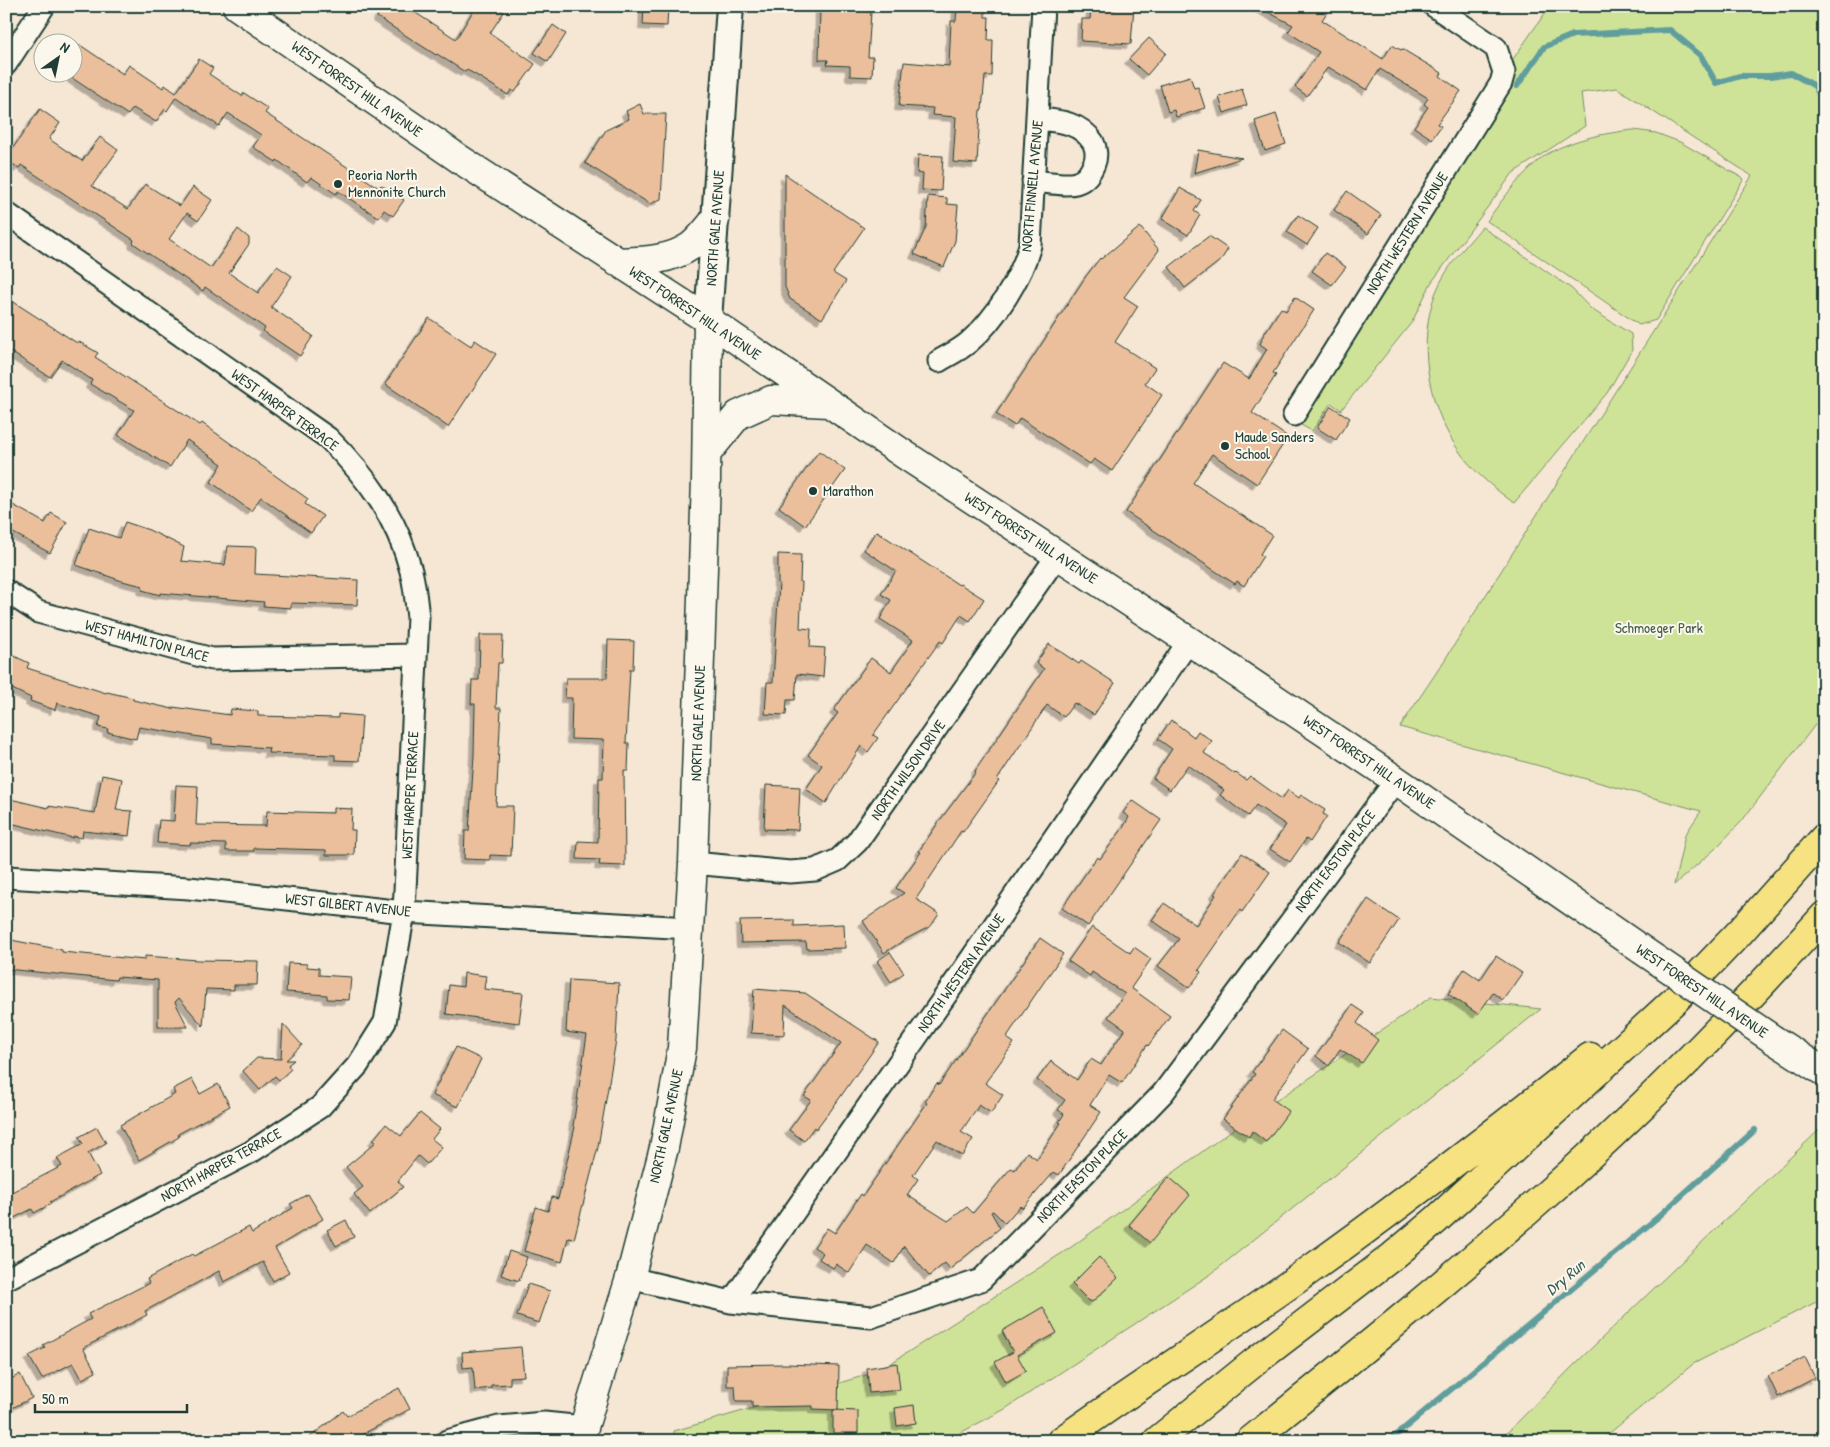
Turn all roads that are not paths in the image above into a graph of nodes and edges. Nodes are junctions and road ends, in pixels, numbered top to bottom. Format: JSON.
{"nodes":[{"id":1,"x":44,"y":6,"type":"edge"},
{"id":2,"x":237,"y":6,"type":"edge"},
{"id":3,"x":730,"y":6,"type":"edge"},
{"id":4,"x":1044,"y":6,"type":"edge"},
{"id":5,"x":1434,"y":6,"type":"edge"},
{"id":6,"x":6,"y":64,"type":"edge"},
{"id":7,"x":1038,"y":119,"type":"junction"},
{"id":8,"x":1034,"y":181,"type":"junction"},
{"id":9,"x":6,"y":213,"type":"edge"},
{"id":10,"x":715,"y":220,"type":"junction"},
{"id":11,"x":618,"y":262,"type":"junction"},
{"id":12,"x":708,"y":320,"type":"junction"},
{"id":13,"x":939,"y":361,"type":"dead end"},
{"id":14,"x":828,"y":403,"type":"junction"},
{"id":15,"x":1294,"y":415,"type":"dead end"},
{"id":16,"x":707,"y":453,"type":"junction"},
{"id":17,"x":1058,"y":556,"type":"junction"},
{"id":18,"x":6,"y":591,"type":"edge"},
{"id":19,"x":1189,"y":641,"type":"junction"},
{"id":20,"x":416,"y":654,"type":"junction"},
{"id":21,"x":1396,"y":780,"type":"junction"},
{"id":22,"x":1824,"y":838,"type":"edge"},
{"id":23,"x":693,"y":863,"type":"junction"},
{"id":24,"x":6,"y":877,"type":"edge"},
{"id":25,"x":404,"y":912,"type":"junction"},
{"id":26,"x":1824,"y":916,"type":"edge"},
{"id":27,"x":690,"y":928,"type":"junction"},
{"id":28,"x":1741,"y":931,"type":"junction"},
{"id":29,"x":1824,"y":1072,"type":"edge"},
{"id":30,"x":1624,"y":1124,"type":"junction"},
{"id":31,"x":630,"y":1278,"type":"junction"},
{"id":32,"x":6,"y":1279,"type":"edge"},
{"id":33,"x":731,"y":1302,"type":"junction"},
{"id":34,"x":582,"y":1436,"type":"edge"},
{"id":35,"x":448,"y":1441,"type":"edge"},
{"id":36,"x":1061,"y":1441,"type":"edge"},
{"id":37,"x":1157,"y":1441,"type":"edge"},
{"id":38,"x":1250,"y":1441,"type":"edge"},
{"id":39,"x":1280,"y":1441,"type":"edge"}],
"edges":[{"from":1,"to":6,"type":"street"},
{"from":2,"to":11,"type":"main road","name":"WEST FORREST HILL AVENUE"},
{"from":3,"to":10,"type":"street","name":"NORTH GALE AVENUE"},
{"from":4,"to":7,"type":"street","name":"NORTH FINNELL AVENUE"},
{"from":5,"to":15,"type":"street","name":"NORTH WESTERN AVENUE"},
{"from":7,"to":8,"type":"street","name":"NORTH FINNELL AVENUE"},
{"from":7,"to":8,"type":"street"},
{"from":8,"to":13,"type":"street","name":"NORTH FINNELL AVENUE"},
{"from":9,"to":20,"type":"street","name":"WEST HARPER TERRACE"},
{"from":10,"to":11,"type":"main road"},
{"from":10,"to":12,"type":"street","name":"NORTH GALE AVENUE"},
{"from":11,"to":12,"type":"main road","name":"WEST FORREST HILL AVENUE"},
{"from":12,"to":14,"type":"main road","name":"WEST FORREST HILL AVENUE"},
{"from":12,"to":16,"type":"main road","name":"NORTH GALE AVENUE"},
{"from":14,"to":16,"type":"main road"},
{"from":14,"to":17,"type":"main road","name":"WEST FORREST HILL AVENUE"},
{"from":16,"to":23,"type":"main road","name":"NORTH GALE AVENUE"},
{"from":17,"to":19,"type":"main road","name":"WEST FORREST HILL AVENUE"},
{"from":17,"to":23,"type":"street","name":"NORTH WILSON DRIVE"},
{"from":18,"to":20,"type":"street","name":"WEST HAMILTON PLACE"},
{"from":19,"to":21,"type":"main road","name":"WEST FORREST HILL AVENUE"},
{"from":19,"to":33,"type":"street","name":"NORTH WESTERN AVENUE"},
{"from":20,"to":25,"type":"street","name":"WEST HARPER TERRACE"},
{"from":21,"to":29,"type":"main road","name":"WEST FORREST HILL AVENUE","bridge":true},
{"from":21,"to":33,"type":"street","name":"NORTH EASTON PLACE"},
{"from":22,"to":28,"type":"highway"},
{"from":23,"to":27,"type":"main road","name":"NORTH GALE AVENUE"},
{"from":24,"to":25,"type":"street","name":"WEST GILBERT AVENUE"},
{"from":25,"to":27,"type":"street","name":"WEST GILBERT AVENUE"},
{"from":25,"to":32,"type":"street","name":"NORTH HARPER TERRACE"},
{"from":26,"to":30,"type":"highway"},
{"from":27,"to":31,"type":"main road","name":"NORTH GALE AVENUE"},
{"from":28,"to":36,"type":"highway"},
{"from":28,"to":37,"type":"highway"},
{"from":30,"to":38,"type":"highway"},
{"from":30,"to":39,"type":"highway"},
{"from":31,"to":33,"type":"street","name":"NORTH EASTON PLACE"},
{"from":31,"to":34,"type":"main road","name":"NORTH GALE AVENUE"},
{"from":34,"to":35,"type":"street"}]}
